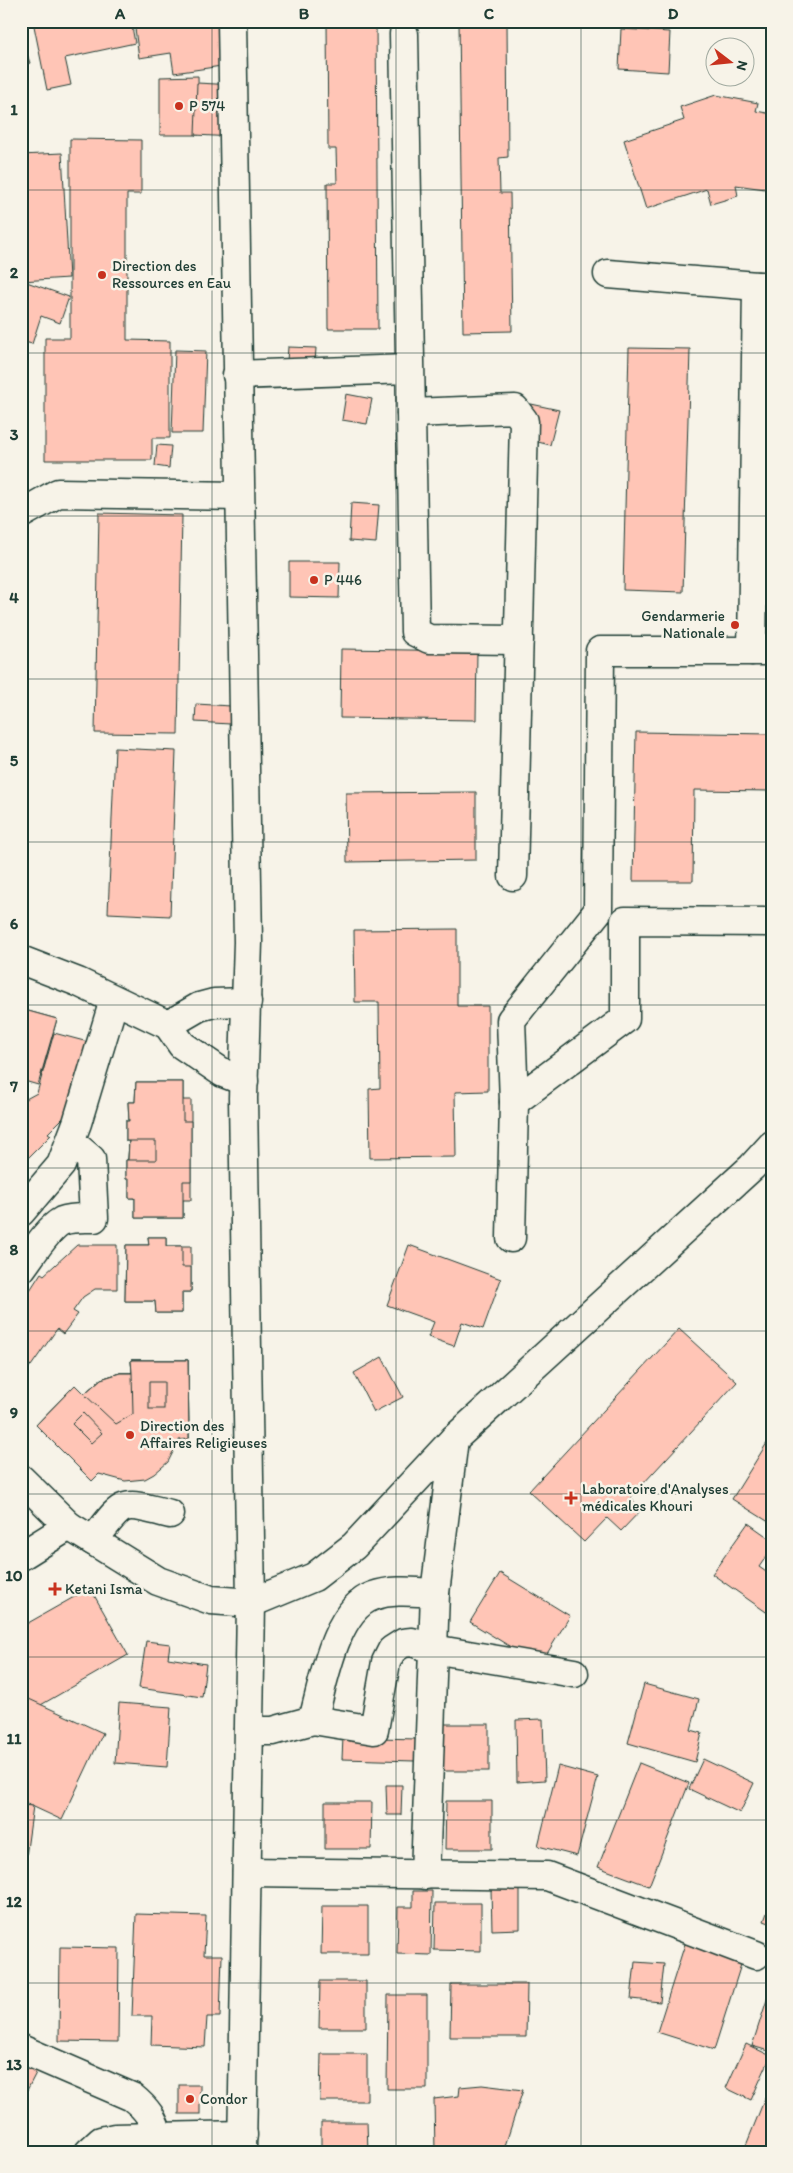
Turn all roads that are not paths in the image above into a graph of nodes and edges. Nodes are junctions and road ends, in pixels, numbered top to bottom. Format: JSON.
{"nodes":[{"id":1,"x":232,"y":21,"type":"edge"},
{"id":2,"x":404,"y":34,"type":"dead end"},
{"id":3,"x":608,"y":274,"type":"dead end"},
{"id":4,"x":764,"y":286,"type":"edge"},
{"id":5,"x":410,"y":368,"type":"junction"},
{"id":6,"x":237,"y":375,"type":"junction"},
{"id":7,"x":411,"y":413,"type":"junction"},
{"id":8,"x":239,"y":496,"type":"junction"},
{"id":9,"x":21,"y":514,"type":"edge"},
{"id":10,"x":519,"y":640,"type":"junction"},
{"id":11,"x":762,"y":651,"type":"edge"},
{"id":12,"x":513,"y":876,"type":"dead end"},
{"id":13,"x":598,"y":911,"type":"junction"},
{"id":14,"x":625,"y":921,"type":"junction"},
{"id":15,"x":772,"y":922,"type":"edge"},
{"id":16,"x":21,"y":960,"type":"edge"},
{"id":17,"x":114,"y":1000,"type":"junction"},
{"id":18,"x":247,"y":1002,"type":"junction"},
{"id":19,"x":168,"y":1025,"type":"junction"},
{"id":20,"x":244,"y":1081,"type":"junction"},
{"id":21,"x":514,"y":1102,"type":"junction"},
{"id":22,"x":71,"y":1142,"type":"junction"},
{"id":23,"x":772,"y":1145,"type":"edge"},
{"id":24,"x":21,"y":1212,"type":"edge"},
{"id":25,"x":511,"y":1238,"type":"dead end"},
{"id":26,"x":21,"y":1269,"type":"edge"},
{"id":27,"x":454,"y":1439,"type":"junction"},
{"id":28,"x":21,"y":1479,"type":"edge"},
{"id":29,"x":170,"y":1514,"type":"dead end"},
{"id":30,"x":69,"y":1526,"type":"junction"},
{"id":31,"x":93,"y":1541,"type":"junction"},
{"id":32,"x":21,"y":1556,"type":"edge"},
{"id":33,"x":435,"y":1593,"type":"junction"},
{"id":34,"x":251,"y":1603,"type":"junction"},
{"id":35,"x":432,"y":1649,"type":"junction"},
{"id":36,"x":574,"y":1673,"type":"dead end"},
{"id":37,"x":313,"y":1720,"type":"junction"},
{"id":38,"x":250,"y":1731,"type":"junction"},
{"id":39,"x":247,"y":1872,"type":"junction"},
{"id":40,"x":425,"y":1875,"type":"junction"},
{"id":41,"x":756,"y":1955,"type":"dead end"},
{"id":42,"x":21,"y":2049,"type":"edge"},
{"id":43,"x":159,"y":2138,"type":"junction"},
{"id":44,"x":197,"y":2144,"type":"edge"},
{"id":45,"x":242,"y":2144,"type":"edge"},
{"id":46,"x":89,"y":2152,"type":"edge"}],
"edges":[{"from":1,"to":6,"type":"main road"},
{"from":2,"to":5,"type":"main road"},
{"from":3,"to":4,"type":"main road"},
{"from":4,"to":11,"type":"main road"},
{"from":5,"to":6,"type":"main road"},
{"from":5,"to":7,"type":"main road"},
{"from":6,"to":8,"type":"main road"},
{"from":7,"to":10,"type":"main road"},
{"from":7,"to":10,"type":"main road"},
{"from":8,"to":9,"type":"main road"},
{"from":8,"to":18,"type":"main road"},
{"from":10,"to":12,"type":"main road"},
{"from":11,"to":13,"type":"main road"},
{"from":13,"to":14,"type":"main road"},
{"from":13,"to":21,"type":"main road"},
{"from":14,"to":15,"type":"main road"},
{"from":14,"to":21,"type":"main road"},
{"from":16,"to":17,"type":"main road"},
{"from":17,"to":19,"type":"main road"},
{"from":17,"to":22,"type":"main road"},
{"from":18,"to":19,"type":"main road"},
{"from":18,"to":20,"type":"main road"},
{"from":19,"to":20,"type":"main road"},
{"from":20,"to":34,"type":"main road"},
{"from":21,"to":25,"type":"main road"},
{"from":22,"to":24,"type":"main road"},
{"from":22,"to":26,"type":"main road"},
{"from":23,"to":27,"type":"main road"},
{"from":27,"to":33,"type":"main road"},
{"from":27,"to":34,"type":"main road"},
{"from":28,"to":30,"type":"main road"},
{"from":29,"to":31,"type":"main road"},
{"from":30,"to":31,"type":"main road"},
{"from":30,"to":32,"type":"main road"},
{"from":31,"to":34,"type":"main road"},
{"from":33,"to":35,"type":"main road"},
{"from":33,"to":37,"type":"main road"},
{"from":34,"to":38,"type":"main road"},
{"from":35,"to":36,"type":"main road"},
{"from":35,"to":37,"type":"main road"},
{"from":35,"to":40,"type":"main road"},
{"from":37,"to":38,"type":"main road"},
{"from":38,"to":39,"type":"main road"},
{"from":39,"to":40,"type":"main road"},
{"from":39,"to":45,"type":"main road"},
{"from":40,"to":41,"type":"main road"},
{"from":42,"to":43,"type":"main road"},
{"from":43,"to":44,"type":"main road"},
{"from":43,"to":46,"type":"main road"},
{"from":44,"to":45,"type":"main road"}]}
